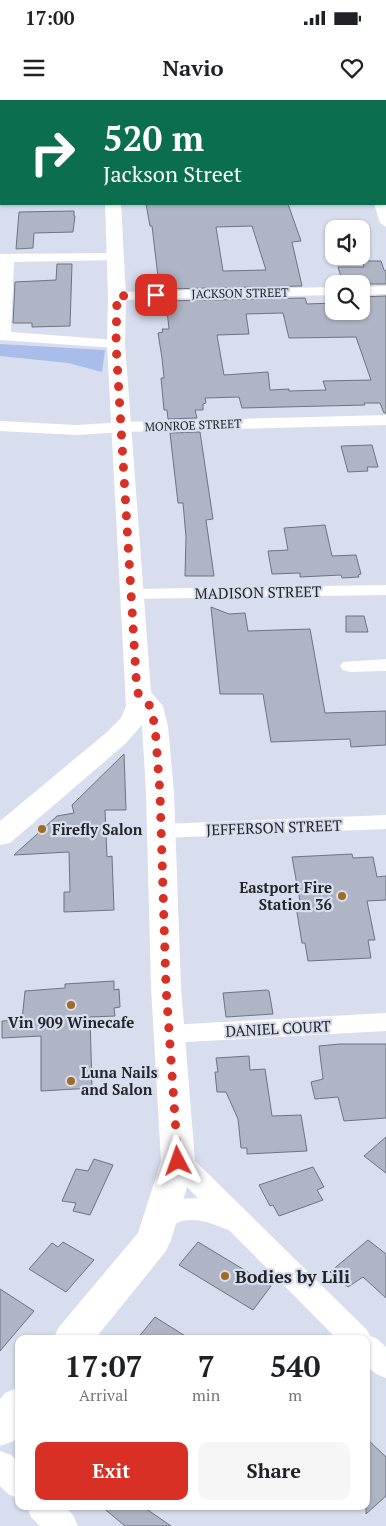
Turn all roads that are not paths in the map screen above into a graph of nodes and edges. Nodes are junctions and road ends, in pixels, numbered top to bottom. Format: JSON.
{"nodes":[{"id":1,"x":113,"y":205,"type":"edge"},
{"id":2,"x":380,"y":205,"type":"edge"},
{"id":3,"x":386,"y":223,"type":"edge"},
{"id":4,"x":115,"y":257,"type":"junction"},
{"id":5,"x":4,"y":258,"type":"edge"},
{"id":6,"x":386,"y":290,"type":"edge"},
{"id":7,"x":370,"y":291,"type":"edge"},
{"id":8,"x":325,"y":292,"type":"edge"},
{"id":9,"x":117,"y":296,"type":"junction"},
{"id":10,"x":2,"y":336,"type":"edge"},
{"id":11,"x":116,"y":344,"type":"junction"},
{"id":12,"x":386,"y":420,"type":"edge"},
{"id":13,"x":0,"y":426,"type":"edge"},
{"id":14,"x":122,"y":427,"type":"junction"},
{"id":15,"x":386,"y":590,"type":"edge"},
{"id":16,"x":131,"y":594,"type":"junction"},
{"id":17,"x":386,"y":665,"type":"edge"},
{"id":18,"x":350,"y":666,"type":"dead end"},
{"id":19,"x":137,"y":692,"type":"junction"},
{"id":20,"x":116,"y":738,"type":"junction"},
{"id":21,"x":160,"y":793,"type":"junction"},
{"id":22,"x":386,"y":822,"type":"edge"},
{"id":23,"x":161,"y":831,"type":"junction"},
{"id":24,"x":0,"y":836,"type":"edge"},
{"id":25,"x":386,"y":1022,"type":"edge"},
{"id":26,"x":169,"y":1034,"type":"junction"},
{"id":27,"x":178,"y":1161,"type":"junction"},
{"id":28,"x":160,"y":1219,"type":"junction"},
{"id":29,"x":242,"y":1224,"type":"junction"},
{"id":30,"x":75,"y":1335,"type":"edge"},
{"id":31,"x":353,"y":1335,"type":"edge"},
{"id":32,"x":370,"y":1351,"type":"edge"},
{"id":33,"x":386,"y":1365,"type":"edge"},
{"id":34,"x":15,"y":1410,"type":"edge"},
{"id":35,"x":0,"y":1428,"type":"edge"},
{"id":36,"x":0,"y":1465,"type":"edge"},
{"id":37,"x":15,"y":1480,"type":"edge"},
{"id":38,"x":46,"y":1510,"type":"edge"},
{"id":39,"x":62,"y":1526,"type":"edge"}],
"edges":[{"from":1,"to":4,"type":"main road"},
{"from":2,"to":3,"type":"street"},
{"from":4,"to":5,"type":"street"},
{"from":4,"to":9,"type":"main road"},
{"from":5,"to":10,"type":"street"},
{"from":6,"to":7,"type":"street"},
{"from":8,"to":9,"type":"street","name":"JACKSON STREET"},
{"from":9,"to":11,"type":"main road"},
{"from":10,"to":11,"type":"street"},
{"from":11,"to":14,"type":"main road"},
{"from":12,"to":14,"type":"street","name":"MONROE STREET"},
{"from":13,"to":14,"type":"street","name":"MONROE STREET"},
{"from":14,"to":16,"type":"main road"},
{"from":15,"to":16,"type":"street","name":"MADISON STREET"},
{"from":16,"to":19,"type":"main road"},
{"from":17,"to":18,"type":"street"},
{"from":19,"to":20,"type":"main road"},
{"from":19,"to":21,"type":"main road"},
{"from":20,"to":21,"type":"main road"},
{"from":20,"to":24,"type":"main road"},
{"from":21,"to":23,"type":"main road"},
{"from":22,"to":23,"type":"street","name":"JEFFERSON STREET"},
{"from":23,"to":26,"type":"main road"},
{"from":25,"to":26,"type":"street","name":"DANIEL COURT"},
{"from":26,"to":27,"type":"main road"},
{"from":27,"to":28,"type":"main road"},
{"from":27,"to":29,"type":"street"},
{"from":28,"to":29,"type":"street"},
{"from":28,"to":30,"type":"main road"},
{"from":29,"to":31,"type":"street"},
{"from":32,"to":33,"type":"street"},
{"from":34,"to":35,"type":"main road"},
{"from":36,"to":37,"type":"street"},
{"from":38,"to":39,"type":"street"}]}
